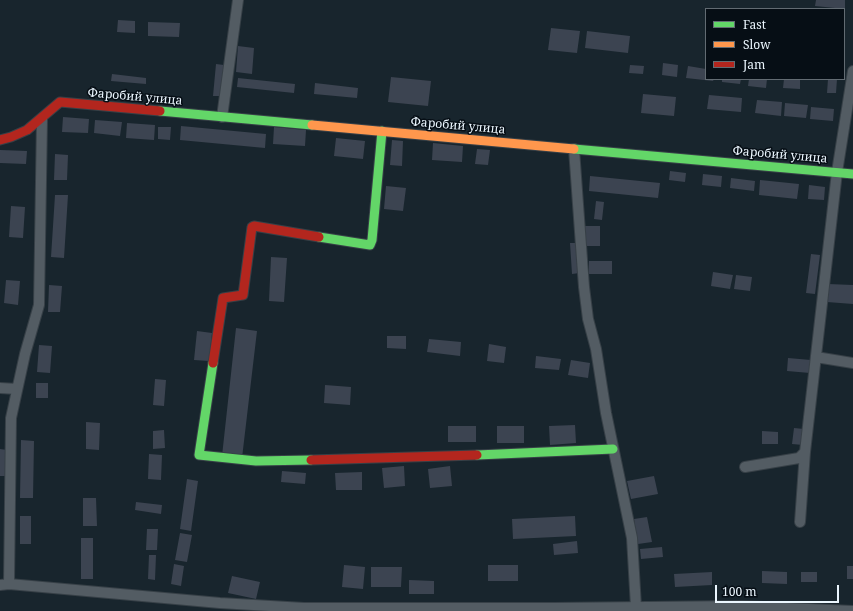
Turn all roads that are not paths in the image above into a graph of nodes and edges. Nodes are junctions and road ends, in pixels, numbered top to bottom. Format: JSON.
{"nodes":[{"id":1,"x":238,"y":0,"type":"edge"},
{"id":2,"x":853,"y":71,"type":"edge"},
{"id":3,"x":222,"y":117,"type":"junction"},
{"id":4,"x":42,"y":119,"type":"junction"},
{"id":5,"x":382,"y":132,"type":"junction"},
{"id":6,"x":0,"y":140,"type":"edge"},
{"id":7,"x":574,"y":149,"type":"junction"},
{"id":8,"x":837,"y":172,"type":"junction"},
{"id":9,"x":853,"y":174,"type":"edge"},
{"id":10,"x":816,"y":358,"type":"junction"},
{"id":11,"x":853,"y":363,"type":"edge"},
{"id":12,"x":0,"y":388,"type":"edge"},
{"id":13,"x":17,"y":389,"type":"junction"},
{"id":14,"x":613,"y":448,"type":"junction"},
{"id":15,"x":805,"y":452,"type":"junction"},
{"id":16,"x":744,"y":466,"type":"dead end"},
{"id":17,"x":800,"y":522,"type":"dead end"},
{"id":18,"x":4,"y":585,"type":"edge"},
{"id":19,"x":636,"y":607,"type":"junction"},
{"id":20,"x":853,"y":611,"type":"edge"}],
"edges":[{"from":1,"to":3,"type":"street"},
{"from":2,"to":8,"type":"street"},
{"from":3,"to":4,"type":"street","name":"Фаробий улица"},
{"from":3,"to":5,"type":"street","name":"Фаробий улица"},
{"from":4,"to":6,"type":"street"},
{"from":4,"to":13,"type":"street"},
{"from":5,"to":7,"type":"street","name":"Фаробий улица"},
{"from":5,"to":14,"type":"street"},
{"from":7,"to":8,"type":"street","name":"Фаробий улица"},
{"from":7,"to":14,"type":"street"},
{"from":8,"to":9,"type":"street","name":"Фаробий улица"},
{"from":8,"to":10,"type":"street"},
{"from":10,"to":11,"type":"street"},
{"from":10,"to":15,"type":"street"},
{"from":12,"to":13,"type":"street"},
{"from":13,"to":18,"type":"street"},
{"from":14,"to":19,"type":"street"},
{"from":15,"to":16,"type":"street"},
{"from":15,"to":17,"type":"street"},
{"from":18,"to":19,"type":"street"},
{"from":19,"to":20,"type":"street"}]}
